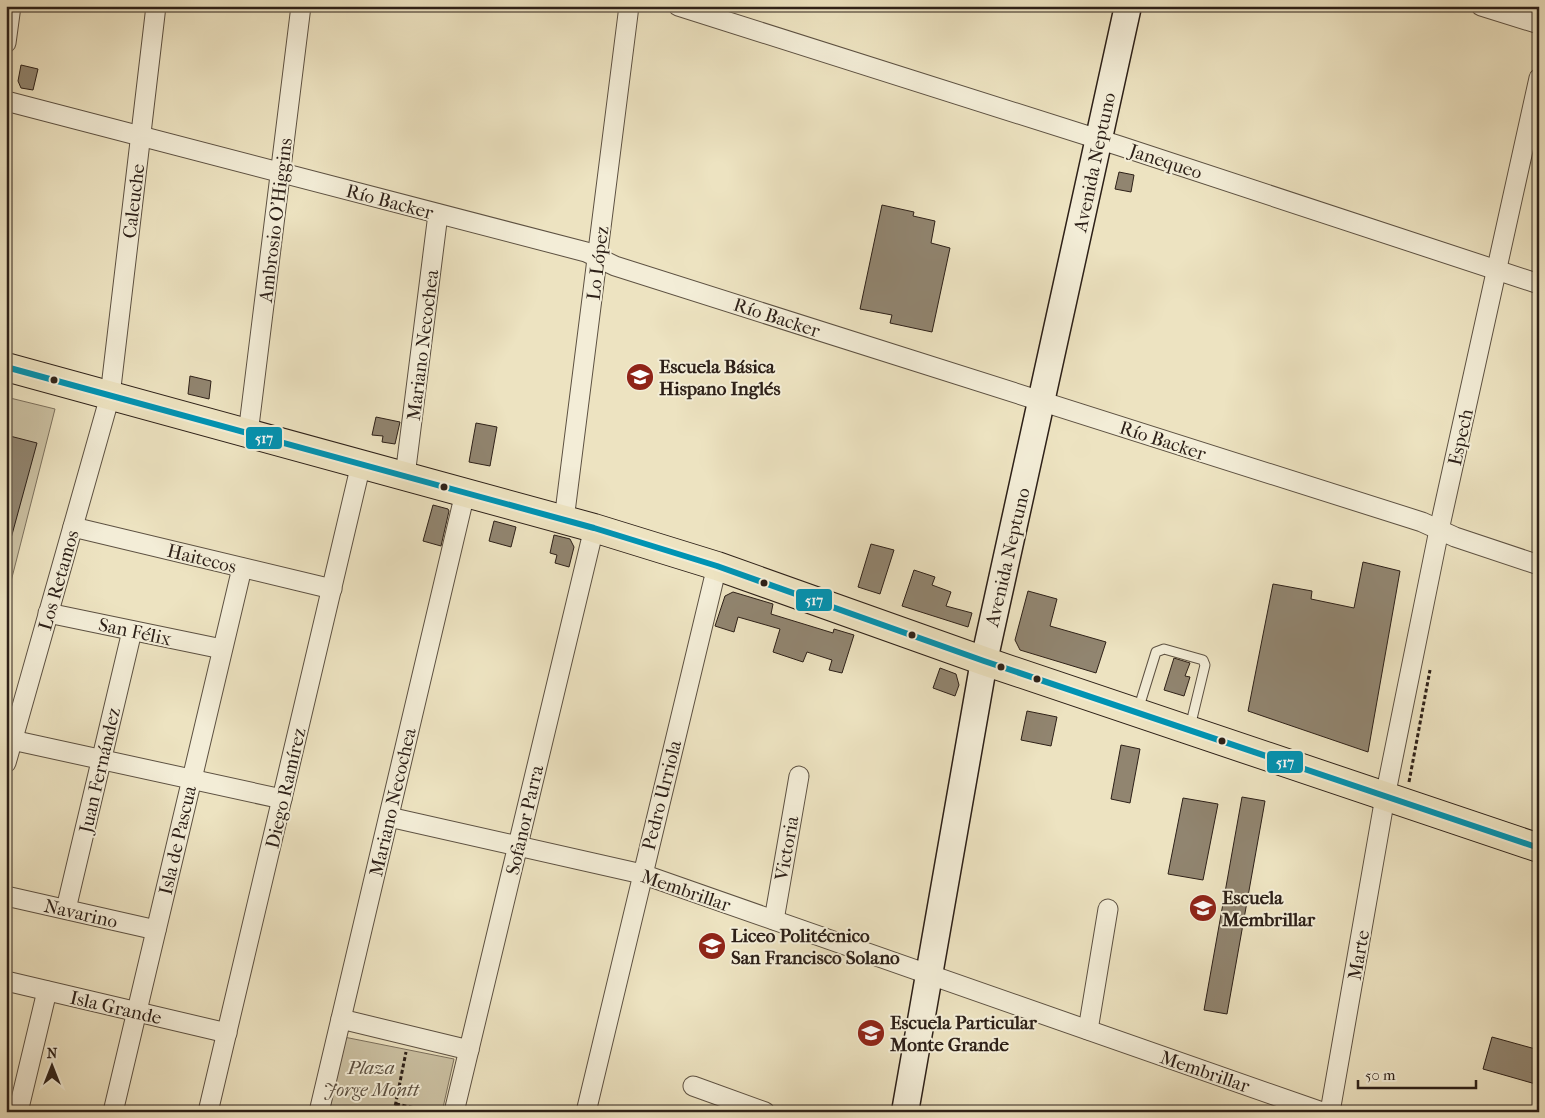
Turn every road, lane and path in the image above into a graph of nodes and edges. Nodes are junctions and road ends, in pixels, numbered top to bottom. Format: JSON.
{"nodes":[{"id":1,"x":11,"y":6,"type":"edge"},
{"id":2,"x":156,"y":6,"type":"edge"},
{"id":3,"x":301,"y":6,"type":"edge"},
{"id":4,"x":629,"y":6,"type":"edge"},
{"id":5,"x":678,"y":6,"type":"edge"},
{"id":6,"x":1128,"y":6,"type":"edge"},
{"id":7,"x":1482,"y":6,"type":"edge"},
{"id":8,"x":1539,"y":24,"type":"edge"},
{"id":9,"x":6,"y":43,"type":"edge"},
{"id":10,"x":1539,"y":78,"type":"edge"},
{"id":11,"x":6,"y":101,"type":"edge"},
{"id":12,"x":141,"y":137,"type":"junction"},
{"id":13,"x":1099,"y":140,"type":"junction"},
{"id":14,"x":281,"y":173,"type":"junction"},
{"id":15,"x":438,"y":214,"type":"junction"},
{"id":16,"x":598,"y":258,"type":"junction"},
{"id":17,"x":1498,"y":270,"type":"junction"},
{"id":18,"x":1539,"y":284,"type":"edge"},
{"id":19,"x":6,"y":368,"type":"edge"},
{"id":20,"x":110,"y":396,"type":"junction"},
{"id":21,"x":1042,"y":402,"type":"junction"},
{"id":22,"x":248,"y":434,"type":"junction"},
{"id":23,"x":361,"y":464,"type":"junction"},
{"id":24,"x":406,"y":476,"type":"junction"},
{"id":25,"x":465,"y":493,"type":"junction"},
{"id":26,"x":564,"y":520,"type":"junction"},
{"id":27,"x":73,"y":527,"type":"junction"},
{"id":28,"x":594,"y":528,"type":"junction"},
{"id":29,"x":1440,"y":530,"type":"junction"},
{"id":30,"x":1539,"y":565,"type":"edge"},
{"id":31,"x":717,"y":566,"type":"junction"},
{"id":32,"x":242,"y":568,"type":"junction"},
{"id":33,"x":332,"y":589,"type":"junction"},
{"id":34,"x":48,"y":613,"type":"junction"},
{"id":35,"x":132,"y":630,"type":"junction"},
{"id":36,"x":222,"y":649,"type":"junction"},
{"id":37,"x":984,"y":660,"type":"junction"},
{"id":38,"x":1137,"y":713,"type":"junction"},
{"id":39,"x":1189,"y":730,"type":"junction"},
{"id":40,"x":12,"y":740,"type":"junction"},
{"id":41,"x":101,"y":760,"type":"junction"},
{"id":42,"x":6,"y":764,"type":"edge"},
{"id":43,"x":799,"y":776,"type":"dead end"},
{"id":44,"x":192,"y":779,"type":"junction"},
{"id":45,"x":1386,"y":797,"type":"junction"},
{"id":46,"x":282,"y":799,"type":"junction"},
{"id":47,"x":389,"y":817,"type":"junction"},
{"id":48,"x":518,"y":846,"type":"junction"},
{"id":49,"x":1539,"y":848,"type":"edge"},
{"id":50,"x":642,"y":874,"type":"junction"},
{"id":51,"x":6,"y":896,"type":"edge"},
{"id":52,"x":66,"y":909,"type":"junction"},
{"id":53,"x":1108,"y":909,"type":"dead end"},
{"id":54,"x":774,"y":920,"type":"junction"},
{"id":55,"x":156,"y":930,"type":"junction"},
{"id":56,"x":929,"y":974,"type":"junction"},
{"id":57,"x":6,"y":981,"type":"edge"},
{"id":58,"x":47,"y":991,"type":"junction"},
{"id":59,"x":137,"y":1012,"type":"junction"},
{"id":60,"x":341,"y":1019,"type":"junction"},
{"id":61,"x":1088,"y":1030,"type":"junction"},
{"id":62,"x":227,"y":1033,"type":"junction"},
{"id":63,"x":407,"y":1046,"type":"dead end"},
{"id":64,"x":469,"y":1050,"type":"junction"},
{"id":65,"x":693,"y":1086,"type":"dead end"},
{"id":66,"x":396,"y":1104,"type":"junction"},
{"id":67,"x":417,"y":1110,"type":"edge"},
{"id":68,"x":18,"y":1112,"type":"edge"},
{"id":69,"x":113,"y":1112,"type":"edge"},
{"id":70,"x":208,"y":1112,"type":"edge"},
{"id":71,"x":319,"y":1112,"type":"edge"},
{"id":72,"x":394,"y":1112,"type":"edge"},
{"id":73,"x":402,"y":1112,"type":"edge"},
{"id":74,"x":435,"y":1112,"type":"edge"},
{"id":75,"x":454,"y":1112,"type":"edge"},
{"id":76,"x":586,"y":1112,"type":"edge"},
{"id":77,"x":765,"y":1112,"type":"edge"},
{"id":78,"x":905,"y":1112,"type":"edge"},
{"id":79,"x":1322,"y":1112,"type":"edge"},
{"id":80,"x":1330,"y":1112,"type":"edge"}],
"edges":[{"from":1,"to":9,"type":"street"},
{"from":2,"to":12,"type":"street","name":"Caleuche"},
{"from":3,"to":14,"type":"street","name":"Ambrosio O'Higgins"},
{"from":4,"to":16,"type":"street","name":"Lo López"},
{"from":5,"to":13,"type":"street","name":"Janequeo"},
{"from":6,"to":13,"type":"main road","name":"Avenida Neptuno"},
{"from":7,"to":8,"type":"street"},
{"from":10,"to":17,"type":"street","name":"Espech"},
{"from":11,"to":12,"type":"street","name":"Río Backer"},
{"from":12,"to":14,"type":"street","name":"Río Backer"},
{"from":12,"to":20,"type":"street","name":"Caleuche"},
{"from":13,"to":17,"type":"street","name":"Janequeo"},
{"from":13,"to":21,"type":"main road","name":"Avenida Neptuno"},
{"from":14,"to":15,"type":"street","name":"Río Backer"},
{"from":14,"to":22,"type":"street","name":"Ambrosio O'Higgins"},
{"from":15,"to":16,"type":"street","name":"Río Backer"},
{"from":15,"to":24,"type":"street","name":"Mariano Necochea"},
{"from":16,"to":21,"type":"street","name":"Río Backer"},
{"from":16,"to":26,"type":"street","name":"Lo López"},
{"from":17,"to":18,"type":"street","name":"Janequeo"},
{"from":17,"to":29,"type":"street","name":"Espech"},
{"from":19,"to":20,"type":"main road"},
{"from":20,"to":22,"type":"main road"},
{"from":20,"to":27,"type":"street","name":"Los Retamos"},
{"from":21,"to":29,"type":"street","name":"Río Backer"},
{"from":21,"to":37,"type":"main road","name":"Avenida Neptuno"},
{"from":22,"to":23,"type":"main road"},
{"from":23,"to":24,"type":"main road"},
{"from":23,"to":33,"type":"street","name":"Diego Ramírez"},
{"from":24,"to":25,"type":"main road"},
{"from":25,"to":26,"type":"main road"},
{"from":25,"to":47,"type":"street","name":"Mariano Necochea"},
{"from":26,"to":28,"type":"main road"},
{"from":27,"to":32,"type":"street","name":"Haitecos"},
{"from":27,"to":34,"type":"street","name":"Los Retamos"},
{"from":28,"to":31,"type":"main road"},
{"from":28,"to":48,"type":"street","name":"Sofanor Parra"},
{"from":29,"to":30,"type":"street","name":"Río Backer"},
{"from":29,"to":45,"type":"street","name":"Espech"},
{"from":31,"to":37,"type":"main road"},
{"from":31,"to":50,"type":"street","name":"Pedro Urriola"},
{"from":32,"to":33,"type":"street","name":"Haitecos"},
{"from":32,"to":36,"type":"street","name":"Isla de Pascua"},
{"from":33,"to":46,"type":"street","name":"Diego Ramírez"},
{"from":34,"to":35,"type":"street","name":"San Félix"},
{"from":34,"to":40,"type":"street","name":"Los Retamos"},
{"from":35,"to":36,"type":"street","name":"San Félix"},
{"from":35,"to":41,"type":"street","name":"Juan Fernández"},
{"from":36,"to":44,"type":"street","name":"Isla de Pascua"},
{"from":37,"to":38,"type":"main road"},
{"from":37,"to":56,"type":"main road","name":"Avenida Neptuno"},
{"from":38,"to":39,"type":"main road"},
{"from":38,"to":39,"type":"lane"},
{"from":39,"to":45,"type":"main road"},
{"from":40,"to":41,"type":"street"},
{"from":40,"to":42,"type":"street","name":"Los Retamos"},
{"from":41,"to":44,"type":"street"},
{"from":41,"to":52,"type":"street","name":"Juan Fernández"},
{"from":43,"to":54,"type":"street","name":"Victoria"},
{"from":44,"to":46,"type":"street"},
{"from":44,"to":55,"type":"street","name":"Isla de Pascua"},
{"from":45,"to":49,"type":"main road"},
{"from":45,"to":80,"type":"street","name":"Marte"},
{"from":46,"to":62,"type":"street","name":"Diego Ramírez"},
{"from":47,"to":48,"type":"street","name":"Membrillar"},
{"from":47,"to":60,"type":"street","name":"Mariano Necochea"},
{"from":48,"to":50,"type":"street","name":"Membrillar"},
{"from":48,"to":64,"type":"street","name":"Sofanor Parra"},
{"from":50,"to":54,"type":"street","name":"Membrillar"},
{"from":50,"to":76,"type":"street","name":"Pedro Urriola"},
{"from":51,"to":52,"type":"street","name":"Navarino"},
{"from":52,"to":55,"type":"street","name":"Navarino"},
{"from":53,"to":61,"type":"street"},
{"from":54,"to":56,"type":"street","name":"Membrillar"},
{"from":55,"to":59,"type":"street","name":"Isla de Pascua"},
{"from":56,"to":61,"type":"street","name":"Membrillar"},
{"from":56,"to":78,"type":"main road","name":"Avenida Neptuno"},
{"from":57,"to":58,"type":"street","name":"Isla Grande"},
{"from":58,"to":59,"type":"street","name":"Isla Grande"},
{"from":58,"to":68,"type":"street"},
{"from":59,"to":62,"type":"street","name":"Isla Grande"},
{"from":59,"to":69,"type":"street","name":"Isla de Pascua"},
{"from":60,"to":64,"type":"street"},
{"from":60,"to":71,"type":"street","name":"Mariano Necochea"},
{"from":61,"to":79,"type":"street","name":"Membrillar"},
{"from":62,"to":70,"type":"street","name":"Diego Ramírez"},
{"from":63,"to":66,"type":"path"},
{"from":64,"to":75,"type":"street","name":"Sofanor Parra"},
{"from":65,"to":77,"type":"street"},
{"from":66,"to":67,"type":"path"},
{"from":66,"to":72,"type":"path"},
{"from":66,"to":73,"type":"path"},
{"from":67,"to":74,"type":"path"}]}
